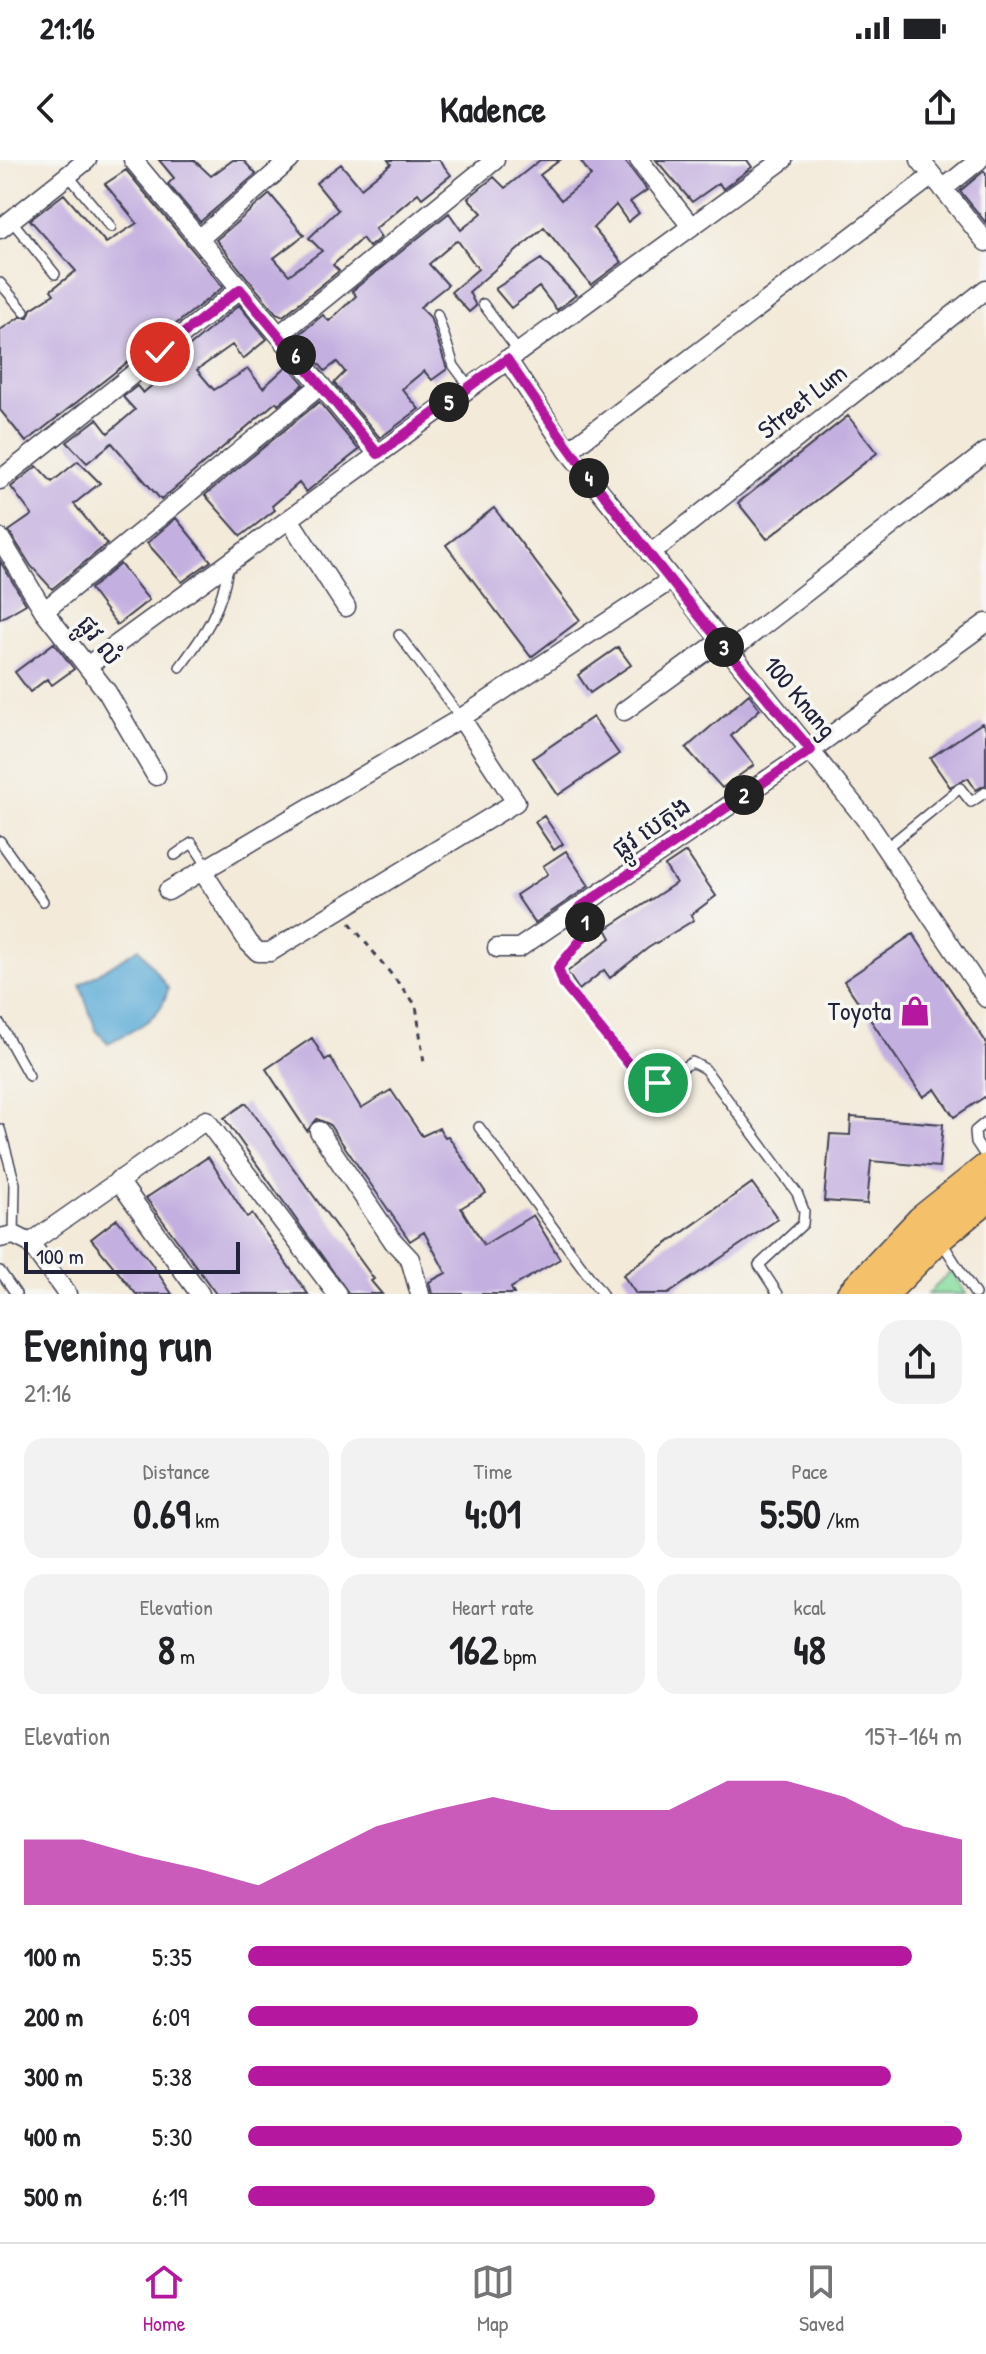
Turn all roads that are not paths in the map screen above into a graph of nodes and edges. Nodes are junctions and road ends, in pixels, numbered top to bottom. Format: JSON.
{"nodes":[{"id":1,"x":87,"y":160,"type":"edge"},
{"id":2,"x":133,"y":160,"type":"edge"},
{"id":3,"x":290,"y":160,"type":"edge"},
{"id":4,"x":495,"y":160,"type":"edge"},
{"id":5,"x":639,"y":160,"type":"edge"},
{"id":6,"x":783,"y":160,"type":"edge"},
{"id":7,"x":920,"y":160,"type":"edge"},
{"id":8,"x":979,"y":160,"type":"edge"},
{"id":9,"x":68,"y":175,"type":"junction"},
{"id":10,"x":938,"y":182,"type":"junction"},
{"id":11,"x":6,"y":224,"type":"edge"},
{"id":12,"x":690,"y":225,"type":"junction"},
{"id":13,"x":111,"y":227,"type":"dead end"},
{"id":14,"x":199,"y":239,"type":"junction"},
{"id":15,"x":986,"y":242,"type":"edge"},
{"id":16,"x":55,"y":274,"type":"dead end"},
{"id":17,"x":0,"y":283,"type":"edge"},
{"id":18,"x":240,"y":289,"type":"junction"},
{"id":19,"x":986,"y":289,"type":"edge"},
{"id":20,"x":483,"y":304,"type":"dead end"},
{"id":21,"x":24,"y":311,"type":"dead end"},
{"id":22,"x":437,"y":314,"type":"dead end"},
{"id":23,"x":279,"y":335,"type":"junction"},
{"id":24,"x":512,"y":355,"type":"junction"},
{"id":25,"x":321,"y":385,"type":"junction"},
{"id":26,"x":469,"y":386,"type":"junction"},
{"id":27,"x":568,"y":451,"type":"junction"},
{"id":28,"x":986,"y":452,"type":"edge"},
{"id":29,"x":378,"y":454,"type":"junction"},
{"id":30,"x":0,"y":480,"type":"edge"},
{"id":31,"x":289,"y":519,"type":"junction"},
{"id":32,"x":0,"y":538,"type":"edge"},
{"id":33,"x":650,"y":554,"type":"junction"},
{"id":34,"x":229,"y":563,"type":"junction"},
{"id":35,"x":671,"y":580,"type":"junction"},
{"id":36,"x":346,"y":607,"type":"dead end"},
{"id":37,"x":44,"y":611,"type":"junction"},
{"id":38,"x":986,"y":623,"type":"edge"},
{"id":39,"x":399,"y":635,"type":"dead end"},
{"id":40,"x":724,"y":647,"type":"junction"},
{"id":41,"x":87,"y":666,"type":"junction"},
{"id":42,"x":180,"y":667,"type":"dead end"},
{"id":43,"x":624,"y":711,"type":"dead end"},
{"id":44,"x":461,"y":718,"type":"junction"},
{"id":45,"x":811,"y":750,"type":"junction"},
{"id":46,"x":156,"y":776,"type":"dead end"},
{"id":47,"x":986,"y":792,"type":"edge"},
{"id":48,"x":0,"y":841,"type":"edge"},
{"id":49,"x":886,"y":848,"type":"junction"},
{"id":50,"x":175,"y":855,"type":"dead end"},
{"id":51,"x":206,"y":870,"type":"junction"},
{"id":52,"x":168,"y":891,"type":"dead end"},
{"id":53,"x":43,"y":901,"type":"dead end"},
{"id":54,"x":579,"y":908,"type":"junction"},
{"id":55,"x":497,"y":948,"type":"dead end"},
{"id":56,"x":986,"y":998,"type":"edge"},
{"id":57,"x":0,"y":1024,"type":"edge"},
{"id":58,"x":29,"y":1076,"type":"dead end"},
{"id":59,"x":986,"y":1122,"type":"edge"},
{"id":60,"x":479,"y":1127,"type":"dead end"},
{"id":61,"x":0,"y":1129,"type":"edge"},
{"id":62,"x":319,"y":1131,"type":"dead end"},
{"id":63,"x":986,"y":1157,"type":"edge"},
{"id":64,"x":986,"y":1168,"type":"edge"},
{"id":65,"x":118,"y":1180,"type":"junction"},
{"id":66,"x":986,"y":1199,"type":"edge"},
{"id":67,"x":939,"y":1238,"type":"junction"},
{"id":68,"x":15,"y":1239,"type":"edge"},
{"id":69,"x":0,"y":1271,"type":"edge"},
{"id":70,"x":16,"y":1294,"type":"edge"},
{"id":71,"x":67,"y":1294,"type":"edge"},
{"id":72,"x":200,"y":1294,"type":"edge"},
{"id":73,"x":337,"y":1294,"type":"edge"},
{"id":74,"x":420,"y":1294,"type":"edge"},
{"id":75,"x":602,"y":1294,"type":"edge"},
{"id":76,"x":778,"y":1294,"type":"edge"},
{"id":77,"x":851,"y":1294,"type":"edge"},
{"id":78,"x":884,"y":1294,"type":"edge"},
{"id":79,"x":975,"y":1294,"type":"edge"}],
"edges":[{"from":1,"to":9,"type":"street"},
{"from":2,"to":14,"type":"street"},
{"from":3,"to":14,"type":"street"},
{"from":4,"to":23,"type":"street"},
{"from":5,"to":12,"type":"street"},
{"from":6,"to":12,"type":"street"},
{"from":7,"to":10,"type":"street"},
{"from":8,"to":10,"type":"street"},
{"from":9,"to":11,"type":"street"},
{"from":9,"to":13,"type":"lane"},
{"from":10,"to":15,"type":"street"},
{"from":10,"to":27,"type":"street"},
{"from":11,"to":16,"type":"lane"},
{"from":12,"to":24,"type":"street"},
{"from":14,"to":18,"type":"street"},
{"from":17,"to":21,"type":"lane"},
{"from":18,"to":23,"type":"street"},
{"from":18,"to":30,"type":"street"},
{"from":19,"to":33,"type":"street","name":"Street Lum"},
{"from":20,"to":24,"type":"lane"},
{"from":22,"to":26,"type":"lane"},
{"from":23,"to":25,"type":"street"},
{"from":24,"to":26,"type":"street"},
{"from":24,"to":27,"type":"street","name":"100 Knang"},
{"from":25,"to":29,"type":"street"},
{"from":25,"to":37,"type":"street"},
{"from":26,"to":29,"type":"street"},
{"from":27,"to":33,"type":"street","name":"100 Knang"},
{"from":28,"to":40,"type":"street"},
{"from":29,"to":31,"type":"street"},
{"from":31,"to":34,"type":"street"},
{"from":31,"to":36,"type":"street"},
{"from":32,"to":37,"type":"street","name":"ផ្លូវ លំ"},
{"from":33,"to":35,"type":"street","name":"100 Knang"},
{"from":34,"to":41,"type":"street"},
{"from":34,"to":42,"type":"lane"},
{"from":35,"to":40,"type":"street","name":"100 Knang"},
{"from":35,"to":44,"type":"street"},
{"from":37,"to":41,"type":"street","name":"ផ្លូវ លំ"},
{"from":38,"to":45,"type":"street","name":"ផ្លូវ បេតុង"},
{"from":39,"to":44,"type":"lane"},
{"from":40,"to":43,"type":"street"},
{"from":40,"to":45,"type":"street","name":"100 Knang"},
{"from":41,"to":46,"type":"street","name":"ផ្លូវ លំ"},
{"from":44,"to":51,"type":"street"},
{"from":44,"to":51,"type":"street"},
{"from":45,"to":49,"type":"street","name":"100 Knang"},
{"from":45,"to":54,"type":"street","name":"ផ្លូវ បេតុង"},
{"from":47,"to":49,"type":"lane"},
{"from":48,"to":53,"type":"lane"},
{"from":49,"to":56,"type":"street","name":"100 Knang"},
{"from":50,"to":51,"type":"lane"},
{"from":51,"to":52,"type":"street"},
{"from":54,"to":55,"type":"street","name":"ផ្លូវ បេតុង"},
{"from":54,"to":76,"type":"lane"},
{"from":57,"to":58,"type":"lane"},
{"from":59,"to":63,"type":"lane"},
{"from":60,"to":75,"type":"lane"},
{"from":61,"to":68,"type":"lane"},
{"from":62,"to":74,"type":"street"},
{"from":64,"to":77,"type":"highway"},
{"from":65,"to":68,"type":"street"},
{"from":65,"to":72,"type":"street"},
{"from":65,"to":73,"type":"street"},
{"from":66,"to":67,"type":"highway"},
{"from":67,"to":78,"type":"highway"},
{"from":67,"to":79,"type":"lane"},
{"from":68,"to":71,"type":"street"},
{"from":69,"to":70,"type":"lane"}]}
